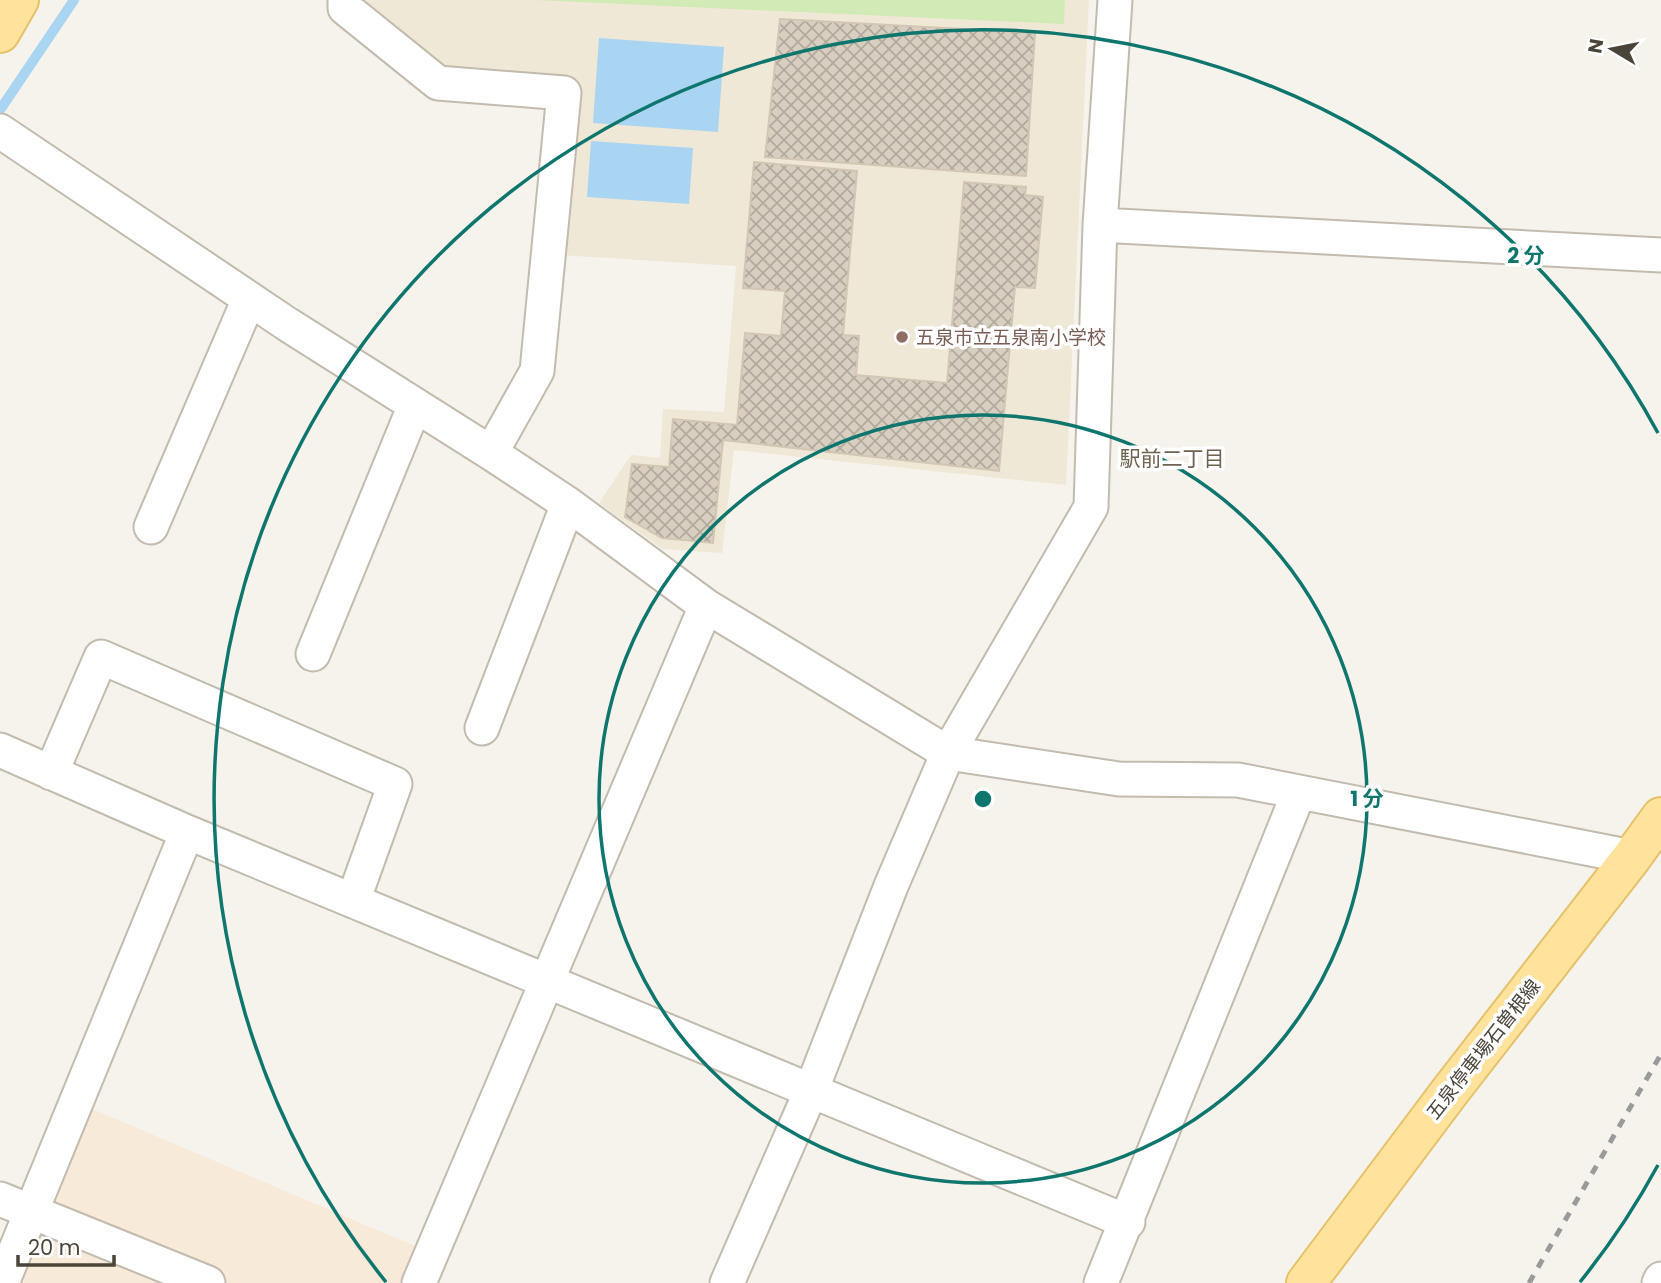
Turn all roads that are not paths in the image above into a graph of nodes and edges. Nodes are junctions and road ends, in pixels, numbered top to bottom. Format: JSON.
{"nodes":[{"id":1,"x":19,"y":0,"type":"edge"},
{"id":2,"x":345,"y":0,"type":"edge"},
{"id":3,"x":1115,"y":0,"type":"edge"},
{"id":4,"x":0,"y":33,"type":"edge"},
{"id":5,"x":0,"y":131,"type":"edge"},
{"id":6,"x":1100,"y":225,"type":"junction"},
{"id":7,"x":1661,"y":255,"type":"edge"},
{"id":8,"x":249,"y":299,"type":"junction"},
{"id":9,"x":415,"y":405,"type":"junction"},
{"id":10,"x":491,"y":453,"type":"junction"},
{"id":11,"x":568,"y":504,"type":"junction"},
{"id":12,"x":151,"y":527,"type":"dead end"},
{"id":13,"x":706,"y":606,"type":"junction"},
{"id":14,"x":313,"y":654,"type":"dead end"},
{"id":15,"x":482,"y":728,"type":"dead end"},
{"id":16,"x":0,"y":750,"type":"edge"},
{"id":17,"x":948,"y":753,"type":"junction"},
{"id":18,"x":51,"y":772,"type":"junction"},
{"id":19,"x":1299,"y":792,"type":"junction"},
{"id":20,"x":1661,"y":817,"type":"edge"},
{"id":21,"x":187,"y":832,"type":"junction"},
{"id":22,"x":1632,"y":858,"type":"junction"},
{"id":23,"x":353,"y":901,"type":"junction"},
{"id":24,"x":545,"y":981,"type":"junction"},
{"id":25,"x":811,"y":1091,"type":"junction"},
{"id":26,"x":0,"y":1199,"type":"edge"},
{"id":27,"x":31,"y":1212,"type":"junction"},
{"id":28,"x":1128,"y":1222,"type":"junction"},
{"id":29,"x":2,"y":1283,"type":"edge"},
{"id":30,"x":208,"y":1283,"type":"edge"},
{"id":31,"x":419,"y":1283,"type":"edge"},
{"id":32,"x":727,"y":1283,"type":"edge"},
{"id":33,"x":1101,"y":1283,"type":"edge"},
{"id":34,"x":1307,"y":1283,"type":"edge"}],
"edges":[{"from":1,"to":4,"type":"main road"},
{"from":2,"to":10,"type":"street"},
{"from":3,"to":6,"type":"street"},
{"from":5,"to":8,"type":"street"},
{"from":6,"to":7,"type":"street"},
{"from":6,"to":17,"type":"street"},
{"from":8,"to":9,"type":"street"},
{"from":8,"to":12,"type":"street"},
{"from":9,"to":10,"type":"street"},
{"from":9,"to":14,"type":"street"},
{"from":10,"to":11,"type":"street"},
{"from":11,"to":13,"type":"street"},
{"from":11,"to":15,"type":"street"},
{"from":13,"to":17,"type":"street"},
{"from":13,"to":24,"type":"street"},
{"from":16,"to":18,"type":"street"},
{"from":17,"to":19,"type":"street"},
{"from":17,"to":25,"type":"street"},
{"from":18,"to":21,"type":"street"},
{"from":18,"to":23,"type":"street"},
{"from":19,"to":22,"type":"street"},
{"from":19,"to":28,"type":"street"},
{"from":20,"to":22,"type":"main road","name":"五泉停車場石曽根線"},
{"from":21,"to":23,"type":"street"},
{"from":21,"to":27,"type":"street"},
{"from":22,"to":34,"type":"main road","name":"五泉停車場石曽根線"},
{"from":23,"to":24,"type":"street"},
{"from":24,"to":25,"type":"street"},
{"from":24,"to":31,"type":"street"},
{"from":25,"to":28,"type":"street"},
{"from":25,"to":32,"type":"street"},
{"from":26,"to":27,"type":"street"},
{"from":27,"to":29,"type":"street"},
{"from":27,"to":30,"type":"street"},
{"from":28,"to":33,"type":"street"}]}
